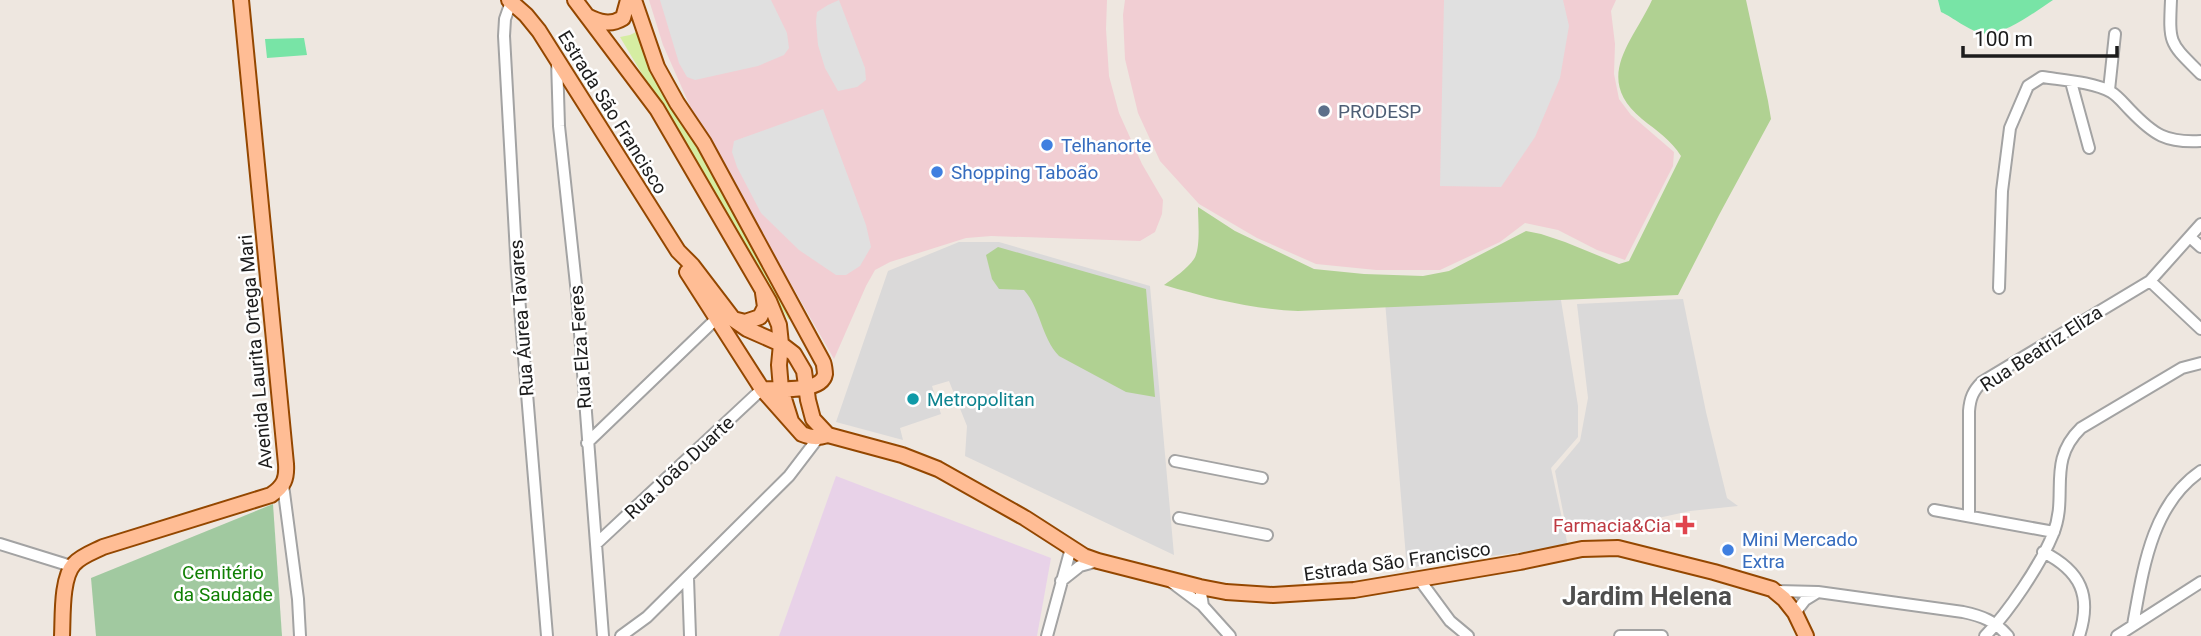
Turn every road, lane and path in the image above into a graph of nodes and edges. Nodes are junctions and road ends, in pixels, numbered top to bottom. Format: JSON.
{"nodes":[{"id":1,"x":241,"y":0,"type":"edge"},
{"id":2,"x":575,"y":0,"type":"edge"},
{"id":3,"x":628,"y":0,"type":"edge"},
{"id":4,"x":634,"y":0,"type":"edge"},
{"id":5,"x":2171,"y":0,"type":"edge"},
{"id":6,"x":510,"y":1,"type":"edge"},
{"id":7,"x":586,"y":15,"type":"junction"},
{"id":8,"x":2115,"y":34,"type":"dead end"},
{"id":9,"x":557,"y":59,"type":"junction"},
{"id":10,"x":2201,"y":74,"type":"edge"},
{"id":11,"x":2071,"y":82,"type":"junction"},
{"id":12,"x":2109,"y":90,"type":"junction"},
{"id":13,"x":2201,"y":141,"type":"edge"},
{"id":14,"x":2089,"y":148,"type":"dead end"},
{"id":15,"x":2201,"y":224,"type":"edge"},
{"id":16,"x":2191,"y":237,"type":"junction"},
{"id":17,"x":2201,"y":247,"type":"edge"},
{"id":18,"x":678,"y":251,"type":"junction"},
{"id":19,"x":2150,"y":281,"type":"junction"},
{"id":20,"x":1999,"y":288,"type":"dead end"},
{"id":21,"x":763,"y":292,"type":"junction"},
{"id":22,"x":717,"y":318,"type":"junction"},
{"id":23,"x":734,"y":320,"type":"junction"},
{"id":24,"x":2201,"y":329,"type":"edge"},
{"id":25,"x":781,"y":344,"type":"junction"},
{"id":26,"x":2201,"y":356,"type":"edge"},
{"id":27,"x":2196,"y":363,"type":"edge"},
{"id":28,"x":807,"y":388,"type":"junction"},
{"id":29,"x":762,"y":389,"type":"junction"},
{"id":30,"x":781,"y":389,"type":"junction"},
{"id":31,"x":791,"y":421,"type":"junction"},
{"id":32,"x":822,"y":433,"type":"junction"},
{"id":33,"x":587,"y":443,"type":"junction"},
{"id":34,"x":1175,"y":461,"type":"dead end"},
{"id":35,"x":2201,"y":471,"type":"edge"},
{"id":36,"x":1262,"y":478,"type":"dead end"},
{"id":37,"x":283,"y":485,"type":"junction"},
{"id":38,"x":1934,"y":510,"type":"dead end"},
{"id":39,"x":1969,"y":516,"type":"junction"},
{"id":40,"x":1179,"y":518,"type":"dead end"},
{"id":41,"x":2054,"y":533,"type":"junction"},
{"id":42,"x":1268,"y":534,"type":"dead end"},
{"id":43,"x":0,"y":544,"type":"edge"},
{"id":44,"x":596,"y":544,"type":"junction"},
{"id":45,"x":1071,"y":548,"type":"junction"},
{"id":46,"x":2043,"y":552,"type":"junction"},
{"id":47,"x":1098,"y":561,"type":"junction"},
{"id":48,"x":71,"y":566,"type":"junction"},
{"id":49,"x":688,"y":578,"type":"junction"},
{"id":50,"x":1168,"y":579,"type":"junction"},
{"id":51,"x":1419,"y":579,"type":"junction"},
{"id":52,"x":1061,"y":581,"type":"junction"},
{"id":53,"x":2201,"y":582,"type":"edge"},
{"id":54,"x":1199,"y":587,"type":"junction"},
{"id":55,"x":1776,"y":591,"type":"junction"},
{"id":56,"x":1226,"y":592,"type":"junction"},
{"id":57,"x":1818,"y":592,"type":"junction"},
{"id":58,"x":1205,"y":609,"type":"junction"},
{"id":59,"x":1795,"y":613,"type":"junction"},
{"id":60,"x":1997,"y":624,"type":"junction"},
{"id":61,"x":2133,"y":625,"type":"junction"},
{"id":62,"x":62,"y":636,"type":"edge"},
{"id":63,"x":300,"y":636,"type":"edge"},
{"id":64,"x":547,"y":636,"type":"edge"},
{"id":65,"x":603,"y":636,"type":"edge"},
{"id":66,"x":621,"y":636,"type":"edge"},
{"id":67,"x":690,"y":636,"type":"edge"},
{"id":68,"x":1047,"y":636,"type":"edge"},
{"id":69,"x":1230,"y":636,"type":"edge"},
{"id":70,"x":1468,"y":636,"type":"edge"},
{"id":71,"x":1620,"y":636,"type":"edge"},
{"id":72,"x":1662,"y":636,"type":"edge"},
{"id":73,"x":1806,"y":636,"type":"edge"},
{"id":74,"x":1985,"y":636,"type":"edge"},
{"id":75,"x":2008,"y":636,"type":"edge"},
{"id":76,"x":2079,"y":636,"type":"edge"},
{"id":77,"x":2118,"y":636,"type":"edge"}],
"edges":[{"from":1,"to":37,"type":"main road","name":"Avenida Laurita Ortega Mari"},
{"from":2,"to":7,"type":"main road"},
{"from":3,"to":7,"type":"main road"},
{"from":4,"to":28,"type":"main road"},
{"from":5,"to":10,"type":"street"},
{"from":6,"to":9,"type":"main road","name":"Estrada São Francisco"},
{"from":6,"to":64,"type":"street","name":"Rua Áurea Tavares"},
{"from":7,"to":21,"type":"main road"},
{"from":8,"to":12,"type":"street"},
{"from":9,"to":18,"type":"main road","name":"Estrada São Francisco"},
{"from":9,"to":33,"type":"street","name":"Rua Elza Feres"},
{"from":11,"to":12,"type":"street"},
{"from":11,"to":14,"type":"street"},
{"from":11,"to":20,"type":"street"},
{"from":12,"to":13,"type":"street"},
{"from":15,"to":16,"type":"street","name":"Rua Beatriz Eliza"},
{"from":16,"to":17,"type":"street"},
{"from":16,"to":19,"type":"street","name":"Rua Beatriz Eliza"},
{"from":18,"to":22,"type":"main road","name":"Estrada São Francisco"},
{"from":18,"to":23,"type":"main road","name":"Estrada São Francisco"},
{"from":19,"to":24,"type":"street"},
{"from":19,"to":39,"type":"street","name":"Rua Beatriz Eliza"},
{"from":21,"to":23,"type":"main road"},
{"from":21,"to":25,"type":"main road"},
{"from":22,"to":23,"type":"main road"},
{"from":22,"to":29,"type":"main road","name":"Estrada São Francisco"},
{"from":22,"to":33,"type":"street"},
{"from":23,"to":25,"type":"main road","name":"Estrada São Francisco"},
{"from":25,"to":28,"type":"main road","name":"Estrada São Francisco"},
{"from":25,"to":30,"type":"main road"},
{"from":26,"to":27,"type":"street"},
{"from":27,"to":41,"type":"street"},
{"from":28,"to":30,"type":"main road"},
{"from":28,"to":32,"type":"main road","name":"Estrada São Francisco"},
{"from":29,"to":30,"type":"main road"},
{"from":29,"to":31,"type":"main road","name":"Estrada São Francisco"},
{"from":29,"to":44,"type":"street","name":"Rua João Duarte"},
{"from":30,"to":31,"type":"main road"},
{"from":31,"to":32,"type":"main road","name":"Estrada São Francisco"},
{"from":32,"to":45,"type":"main road","name":"Estrada São Francisco"},
{"from":32,"to":49,"type":"street"},
{"from":33,"to":44,"type":"street","name":"Rua Elza Feres"},
{"from":34,"to":36,"type":"street"},
{"from":35,"to":61,"type":"street"},
{"from":37,"to":48,"type":"main road","name":"Avenida Laurita Ortega Mari"},
{"from":37,"to":63,"type":"street"},
{"from":38,"to":39,"type":"street"},
{"from":39,"to":41,"type":"street"},
{"from":40,"to":42,"type":"street"},
{"from":41,"to":46,"type":"street"},
{"from":43,"to":48,"type":"street"},
{"from":44,"to":65,"type":"street","name":"Rua Elza Feres"},
{"from":45,"to":47,"type":"main road","name":"Estrada São Francisco"},
{"from":45,"to":52,"type":"street"},
{"from":46,"to":60,"type":"street"},
{"from":46,"to":76,"type":"street"},
{"from":47,"to":50,"type":"main road","name":"Estrada São Francisco"},
{"from":47,"to":52,"type":"street"},
{"from":48,"to":62,"type":"main road"},
{"from":49,"to":66,"type":"street"},
{"from":49,"to":67,"type":"street"},
{"from":50,"to":54,"type":"main road","name":"Estrada São Francisco"},
{"from":50,"to":58,"type":"street"},
{"from":51,"to":55,"type":"main road","name":"Estrada São Francisco"},
{"from":51,"to":56,"type":"main road","name":"Estrada São Francisco"},
{"from":51,"to":70,"type":"street"},
{"from":52,"to":68,"type":"street"},
{"from":53,"to":61,"type":"street"},
{"from":54,"to":56,"type":"main road","name":"Estrada São Francisco"},
{"from":54,"to":58,"type":"street"},
{"from":55,"to":57,"type":"street"},
{"from":55,"to":59,"type":"main road"},
{"from":56,"to":58,"type":"street"},
{"from":57,"to":59,"type":"street"},
{"from":57,"to":60,"type":"street"},
{"from":58,"to":69,"type":"street"},
{"from":59,"to":73,"type":"main road"},
{"from":60,"to":74,"type":"street"},
{"from":60,"to":75,"type":"street"},
{"from":61,"to":77,"type":"street"},
{"from":71,"to":72,"type":"street"}]}
